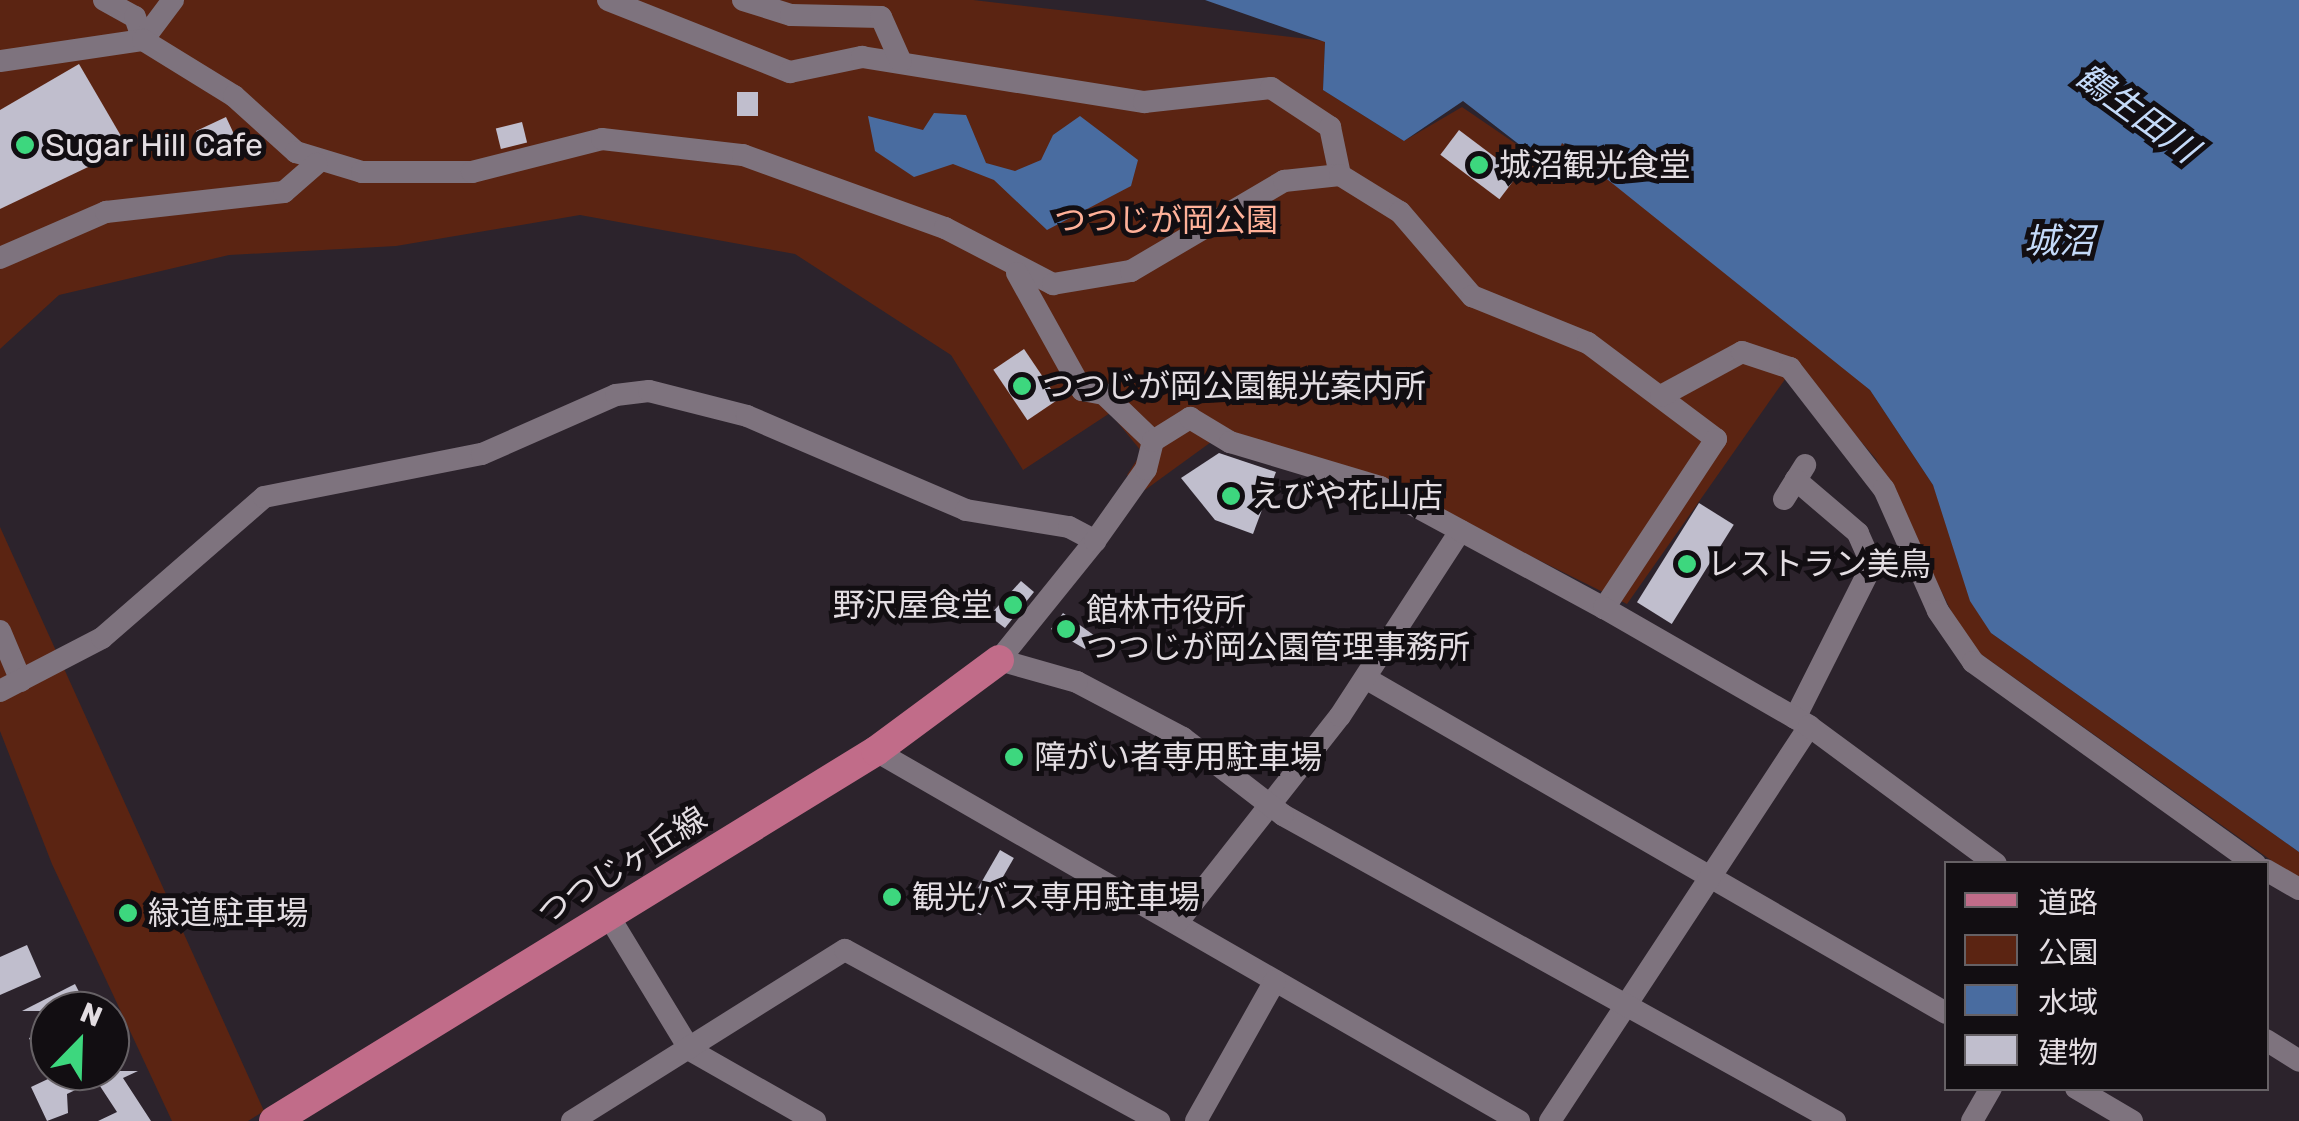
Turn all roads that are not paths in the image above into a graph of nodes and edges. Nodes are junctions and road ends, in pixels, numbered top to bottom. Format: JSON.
{"nodes":[{"id":1,"x":104,"y":0,"type":"edge"},
{"id":2,"x":173,"y":0,"type":"edge"},
{"id":3,"x":608,"y":0,"type":"edge"},
{"id":4,"x":744,"y":0,"type":"edge"},
{"id":5,"x":143,"y":40,"type":"junction"},
{"id":6,"x":0,"y":61,"type":"edge"},
{"id":7,"x":902,"y":62,"type":"junction"},
{"id":8,"x":1118,"y":98,"type":"junction"},
{"id":9,"x":1118,"y":123,"type":"dead end"},
{"id":10,"x":316,"y":164,"type":"junction"},
{"id":11,"x":1340,"y":176,"type":"junction"},
{"id":12,"x":0,"y":258,"type":"edge"},
{"id":13,"x":1017,"y":272,"type":"junction"},
{"id":14,"x":1661,"y":396,"type":"junction"},
{"id":15,"x":1153,"y":441,"type":"junction"},
{"id":16,"x":1795,"y":482,"type":"dead end"},
{"id":17,"x":1460,"y":531,"type":"junction"},
{"id":18,"x":1096,"y":541,"type":"junction"},
{"id":19,"x":1604,"y":608,"type":"junction"},
{"id":20,"x":0,"y":631,"type":"edge"},
{"id":21,"x":999,"y":660,"type":"junction"},
{"id":22,"x":1367,"y":678,"type":"junction"},
{"id":23,"x":11,"y":686,"type":"edge"},
{"id":24,"x":1802,"y":722,"type":"junction"},
{"id":25,"x":876,"y":751,"type":"junction"},
{"id":26,"x":1267,"y":804,"type":"junction"},
{"id":27,"x":1992,"y":861,"type":"edge"},
{"id":28,"x":2251,"y":861,"type":"edge"},
{"id":29,"x":2269,"y":872,"type":"edge"},
{"id":30,"x":1709,"y":876,"type":"junction"},
{"id":31,"x":2299,"y":890,"type":"edge"},
{"id":32,"x":608,"y":915,"type":"junction"},
{"id":33,"x":1177,"y":923,"type":"junction"},
{"id":34,"x":1275,"y":981,"type":"junction"},
{"id":35,"x":1621,"y":1008,"type":"junction"},
{"id":36,"x":1944,"y":1013,"type":"edge"},
{"id":37,"x":2269,"y":1042,"type":"edge"},
{"id":38,"x":690,"y":1050,"type":"junction"},
{"id":39,"x":2299,"y":1061,"type":"edge"},
{"id":40,"x":1988,"y":1091,"type":"edge"},
{"id":41,"x":2081,"y":1091,"type":"edge"},
{"id":42,"x":274,"y":1121,"type":"edge"},
{"id":43,"x":572,"y":1121,"type":"edge"},
{"id":44,"x":814,"y":1121,"type":"edge"},
{"id":45,"x":1159,"y":1121,"type":"edge"},
{"id":46,"x":1196,"y":1121,"type":"edge"},
{"id":47,"x":1519,"y":1121,"type":"edge"},
{"id":48,"x":1550,"y":1121,"type":"edge"},
{"id":49,"x":1835,"y":1121,"type":"edge"},
{"id":50,"x":1972,"y":1121,"type":"edge"},
{"id":51,"x":2132,"y":1121,"type":"edge"}],
"edges":[{"from":1,"to":5,"type":"street"},
{"from":2,"to":5,"type":"street"},
{"from":3,"to":7,"type":"street"},
{"from":4,"to":7,"type":"street"},
{"from":5,"to":6,"type":"street"},
{"from":5,"to":10,"type":"street"},
{"from":7,"to":8,"type":"street"},
{"from":8,"to":9,"type":"street"},
{"from":8,"to":11,"type":"street"},
{"from":10,"to":12,"type":"street"},
{"from":10,"to":13,"type":"street"},
{"from":11,"to":13,"type":"street"},
{"from":11,"to":14,"type":"street"},
{"from":13,"to":15,"type":"street"},
{"from":14,"to":19,"type":"street"},
{"from":14,"to":28,"type":"street"},
{"from":15,"to":17,"type":"street"},
{"from":15,"to":18,"type":"street"},
{"from":16,"to":24,"type":"street"},
{"from":17,"to":19,"type":"street"},
{"from":17,"to":22,"type":"street"},
{"from":18,"to":21,"type":"street"},
{"from":18,"to":23,"type":"street"},
{"from":19,"to":24,"type":"street"},
{"from":20,"to":23,"type":"street"},
{"from":21,"to":25,"type":"main road","name":"つつじヶ丘線"},
{"from":21,"to":26,"type":"street"},
{"from":22,"to":26,"type":"street"},
{"from":22,"to":30,"type":"street"},
{"from":24,"to":27,"type":"street"},
{"from":24,"to":30,"type":"street"},
{"from":25,"to":32,"type":"main road","name":"つつじヶ丘線"},
{"from":25,"to":33,"type":"street"},
{"from":26,"to":33,"type":"street"},
{"from":26,"to":35,"type":"street"},
{"from":29,"to":31,"type":"street"},
{"from":30,"to":35,"type":"street"},
{"from":30,"to":36,"type":"street"},
{"from":32,"to":38,"type":"street"},
{"from":32,"to":42,"type":"main road","name":"つつじヶ丘線"},
{"from":33,"to":34,"type":"street"},
{"from":34,"to":46,"type":"street"},
{"from":34,"to":47,"type":"street"},
{"from":35,"to":48,"type":"street"},
{"from":35,"to":49,"type":"street"},
{"from":37,"to":39,"type":"street"},
{"from":38,"to":43,"type":"street"},
{"from":38,"to":44,"type":"street"},
{"from":38,"to":45,"type":"street"},
{"from":40,"to":50,"type":"street"},
{"from":41,"to":51,"type":"street"}]}
